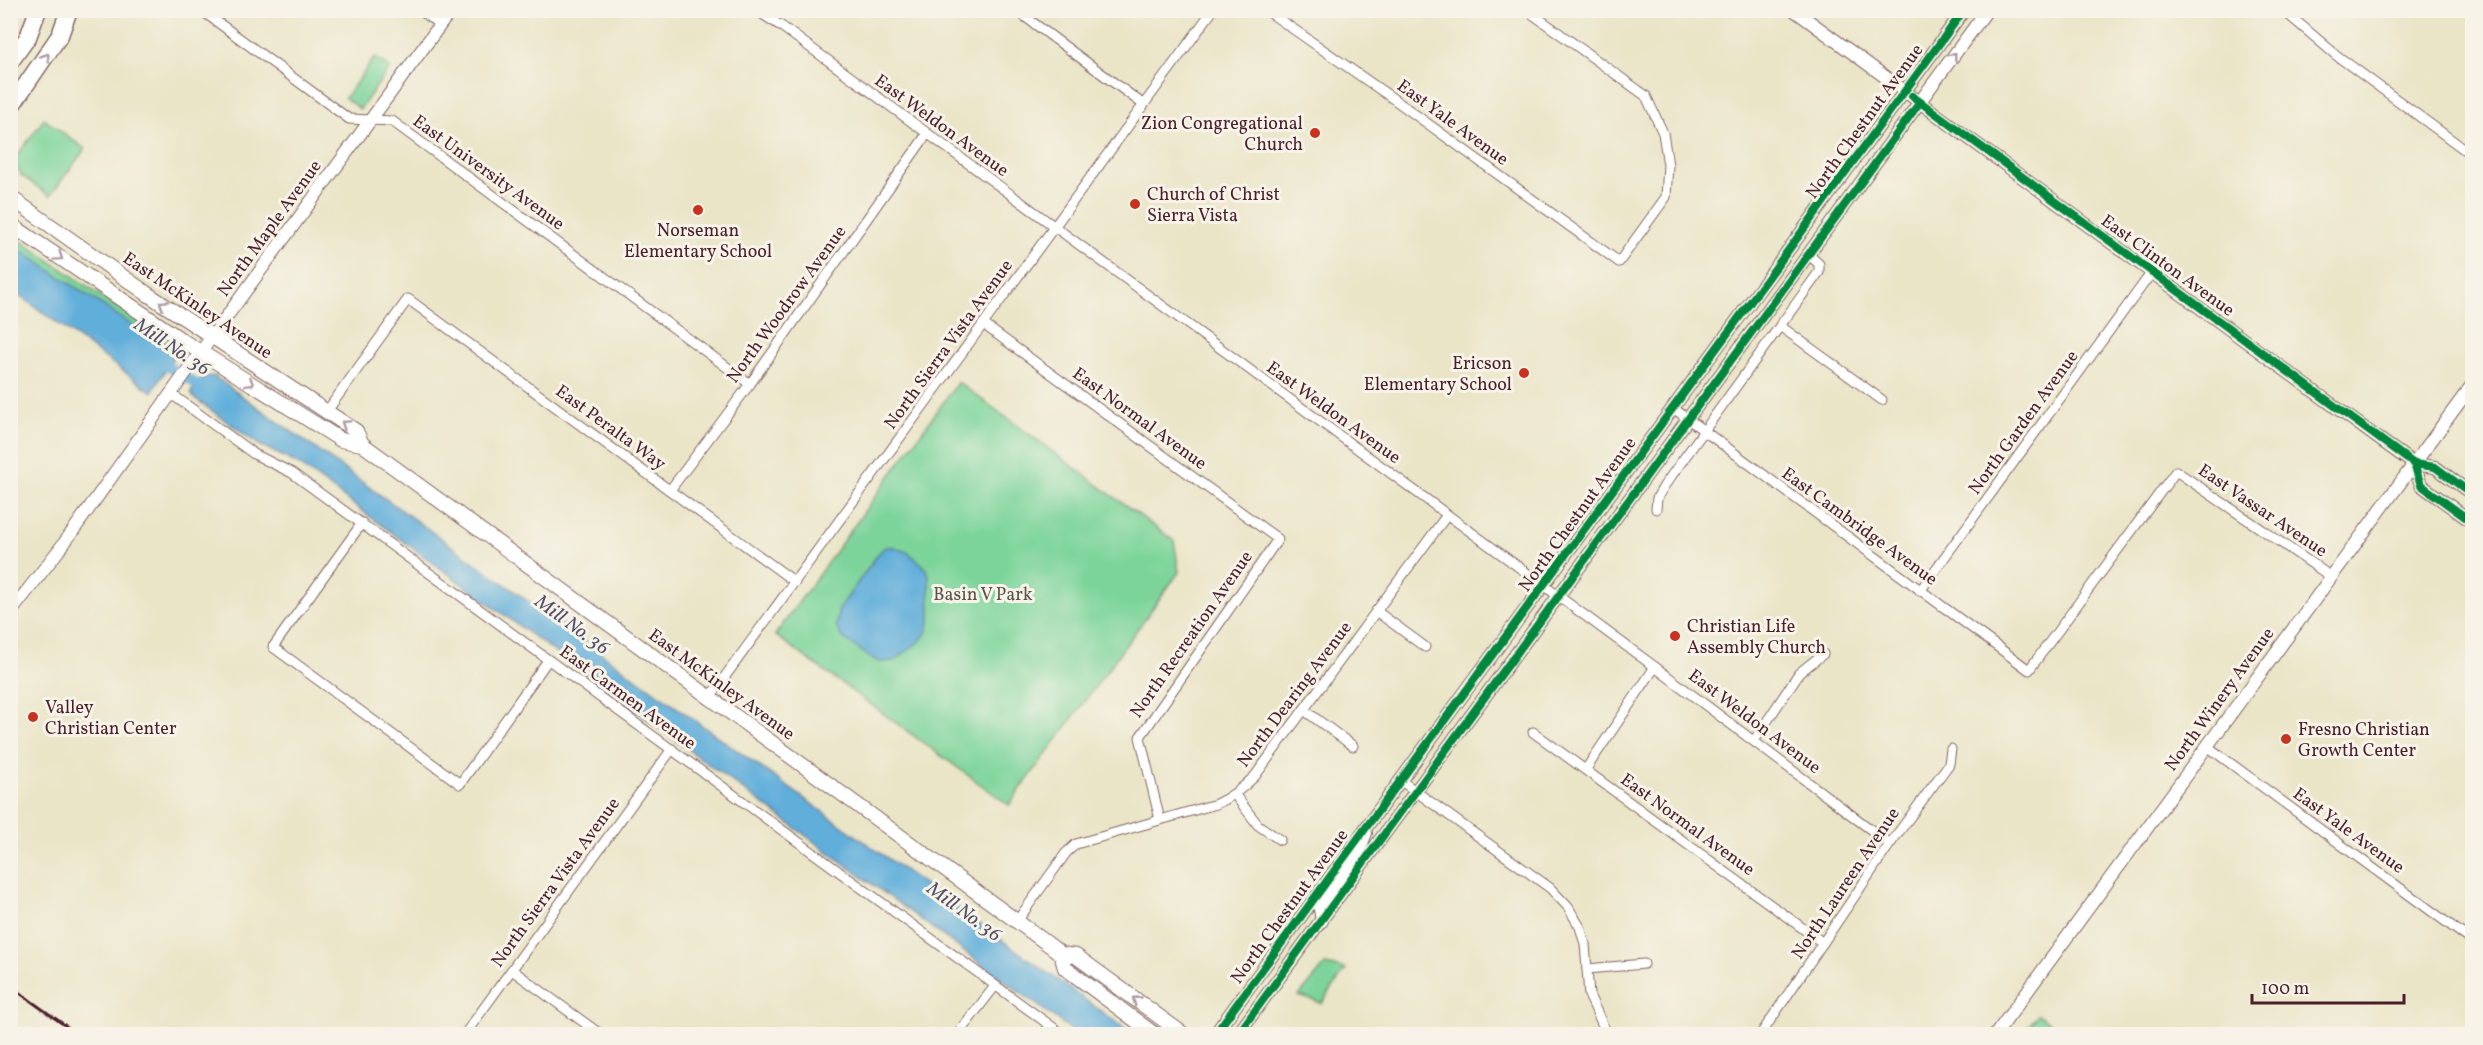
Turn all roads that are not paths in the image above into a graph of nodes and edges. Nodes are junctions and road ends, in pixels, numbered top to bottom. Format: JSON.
{"nodes":[{"id":1,"x":38,"y":10,"type":"edge"},
{"id":2,"x":69,"y":10,"type":"edge"},
{"id":3,"x":201,"y":10,"type":"edge"},
{"id":4,"x":420,"y":10,"type":"edge"},
{"id":5,"x":451,"y":10,"type":"edge"},
{"id":6,"x":756,"y":10,"type":"edge"},
{"id":7,"x":1017,"y":10,"type":"edge"},
{"id":8,"x":1213,"y":10,"type":"edge"},
{"id":9,"x":1266,"y":10,"type":"edge"},
{"id":10,"x":1527,"y":10,"type":"edge"},
{"id":11,"x":1794,"y":10,"type":"edge"},
{"id":12,"x":1964,"y":10,"type":"edge"},
{"id":13,"x":1987,"y":10,"type":"edge"},
{"id":14,"x":2283,"y":10,"type":"edge"},
{"id":15,"x":440,"y":25,"type":"junction"},
{"id":16,"x":10,"y":62,"type":"edge"},
{"id":17,"x":1904,"y":91,"type":"junction"},
{"id":18,"x":1920,"y":102,"type":"junction"},
{"id":19,"x":1144,"y":105,"type":"junction"},
{"id":20,"x":10,"y":108,"type":"edge"},
{"id":21,"x":371,"y":120,"type":"junction"},
{"id":22,"x":927,"y":134,"type":"junction"},
{"id":23,"x":2472,"y":155,"type":"edge"},
{"id":24,"x":10,"y":197,"type":"edge"},
{"id":25,"x":10,"y":224,"type":"edge"},
{"id":26,"x":1054,"y":227,"type":"junction"},
{"id":27,"x":1808,"y":254,"type":"junction"},
{"id":28,"x":2152,"y":272,"type":"junction"},
{"id":29,"x":983,"y":324,"type":"junction"},
{"id":30,"x":1780,"y":326,"type":"junction"},
{"id":31,"x":211,"y":337,"type":"junction"},
{"id":32,"x":200,"y":352,"type":"junction"},
{"id":33,"x":750,"y":384,"type":"junction"},
{"id":34,"x":2472,"y":385,"type":"edge"},
{"id":35,"x":170,"y":393,"type":"junction"},
{"id":36,"x":1882,"y":400,"type":"dead end"},
{"id":37,"x":1673,"y":408,"type":"junction"},
{"id":38,"x":327,"y":411,"type":"junction"},
{"id":39,"x":1688,"y":419,"type":"junction"},
{"id":40,"x":1703,"y":430,"type":"junction"},
{"id":41,"x":362,"y":444,"type":"junction"},
{"id":42,"x":2414,"y":464,"type":"junction"},
{"id":43,"x":670,"y":490,"type":"junction"},
{"id":44,"x":2472,"y":494,"type":"edge"},
{"id":45,"x":1656,"y":509,"type":"dead end"},
{"id":46,"x":1447,"y":514,"type":"junction"},
{"id":47,"x":2472,"y":522,"type":"edge"},
{"id":48,"x":362,"y":524,"type":"junction"},
{"id":49,"x":1278,"y":539,"type":"joint"},
{"id":50,"x":2330,"y":576,"type":"junction"},
{"id":51,"x":795,"y":582,"type":"junction"},
{"id":52,"x":1543,"y":585,"type":"junction"},
{"id":53,"x":1920,"y":591,"type":"junction"},
{"id":54,"x":1558,"y":596,"type":"junction"},
{"id":55,"x":12,"y":608,"type":"edge"},
{"id":56,"x":1376,"y":611,"type":"junction"},
{"id":57,"x":1425,"y":647,"type":"dead end"},
{"id":58,"x":1823,"y":654,"type":"dead end"},
{"id":59,"x":548,"y":660,"type":"junction"},
{"id":60,"x":1655,"y":668,"type":"junction"},
{"id":61,"x":2029,"y":670,"type":"joint"},
{"id":62,"x":710,"y":697,"type":"junction"},
{"id":63,"x":1304,"y":710,"type":"junction"},
{"id":64,"x":1533,"y":732,"type":"dead end"},
{"id":65,"x":1754,"y":741,"type":"junction"},
{"id":66,"x":1353,"y":746,"type":"dead end"},
{"id":67,"x":2207,"y":746,"type":"junction"},
{"id":68,"x":672,"y":749,"type":"junction"},
{"id":69,"x":1951,"y":749,"type":"dead end"},
{"id":70,"x":1586,"y":769,"type":"junction"},
{"id":71,"x":1400,"y":780,"type":"junction"},
{"id":72,"x":1416,"y":792,"type":"junction"},
{"id":73,"x":1235,"y":795,"type":"junction"},
{"id":74,"x":1373,"y":815,"type":"junction"},
{"id":75,"x":1160,"y":820,"type":"junction"},
{"id":76,"x":1280,"y":840,"type":"dead end"},
{"id":77,"x":1890,"y":844,"type":"junction"},
{"id":78,"x":1017,"y":921,"type":"junction"},
{"id":79,"x":1322,"y":921,"type":"junction"},
{"id":80,"x":2472,"y":940,"type":"edge"},
{"id":81,"x":1823,"y":943,"type":"junction"},
{"id":82,"x":1061,"y":954,"type":"junction"},
{"id":83,"x":1644,"y":964,"type":"dead end"},
{"id":84,"x":1587,"y":969,"type":"junction"},
{"id":85,"x":512,"y":970,"type":"junction"},
{"id":86,"x":995,"y":986,"type":"junction"},
{"id":87,"x":465,"y":1035,"type":"edge"},
{"id":88,"x":600,"y":1035,"type":"edge"},
{"id":89,"x":958,"y":1035,"type":"edge"},
{"id":90,"x":1062,"y":1035,"type":"edge"},
{"id":91,"x":1154,"y":1035,"type":"edge"},
{"id":92,"x":1183,"y":1035,"type":"edge"},
{"id":93,"x":1215,"y":1035,"type":"edge"},
{"id":94,"x":1238,"y":1035,"type":"edge"},
{"id":95,"x":1607,"y":1035,"type":"edge"},
{"id":96,"x":1761,"y":1035,"type":"edge"},
{"id":97,"x":1996,"y":1035,"type":"edge"}],
"edges":[{"from":1,"to":16,"type":"highway"},
{"from":20,"to":2,"type":"highway","one_way":true},
{"from":3,"to":21,"type":"street","name":"East University Avenue"},
{"from":4,"to":15,"type":"street"},
{"from":5,"to":15,"type":"main road","name":"North Maple Avenue"},
{"from":6,"to":22,"type":"street","name":"East Weldon Avenue"},
{"from":7,"to":19,"type":"street"},
{"from":8,"to":19,"type":"street","name":"North Sierra Vista Avenue"},
{"from":9,"to":10,"type":"street","name":"East Yale Avenue"},
{"from":11,"to":17,"type":"main road","name":"East Clinton Avenue"},
{"from":12,"to":17,"type":"main road","name":"North Chestnut Avenue"},
{"from":18,"to":13,"type":"main road","name":"North Chestnut Avenue","one_way":true},
{"from":14,"to":23,"type":"street"},
{"from":15,"to":21,"type":"main road","name":"North Maple Avenue"},
{"from":17,"to":18,"type":"main road","name":"East Clinton Avenue"},
{"from":17,"to":37,"type":"main road","name":"North Chestnut Avenue"},
{"from":18,"to":27,"type":"main road","name":"North Chestnut Avenue"},
{"from":18,"to":28,"type":"main road","name":"East Clinton Avenue"},
{"from":19,"to":26,"type":"street","name":"North Sierra Vista Avenue"},
{"from":21,"to":31,"type":"main road","name":"North Maple Avenue"},
{"from":21,"to":33,"type":"street","name":"East University Avenue"},
{"from":22,"to":26,"type":"street","name":"East Weldon Avenue"},
{"from":22,"to":33,"type":"street","name":"North Woodrow Avenue"},
{"from":31,"to":24,"type":"main road","name":"East McKinley Avenue","one_way":true},
{"from":25,"to":32,"type":"main road","name":"East McKinley Avenue","one_way":true},
{"from":26,"to":29,"type":"street","name":"North Sierra Vista Avenue"},
{"from":26,"to":46,"type":"street","name":"East Weldon Avenue"},
{"from":27,"to":30,"type":"street"},
{"from":27,"to":39,"type":"main road","name":"North Chestnut Avenue"},
{"from":28,"to":42,"type":"main road","name":"East Clinton Avenue"},
{"from":28,"to":53,"type":"street","name":"North Garden Avenue"},
{"from":29,"to":49,"type":"street","name":"East Normal Avenue"},
{"from":29,"to":51,"type":"street","name":"North Sierra Vista Avenue"},
{"from":30,"to":36,"type":"street"},
{"from":30,"to":40,"type":"street"},
{"from":31,"to":32,"type":"main road","name":"North Maple Avenue"},
{"from":31,"to":38,"type":"main road","name":"East McKinley Avenue"},
{"from":32,"to":35,"type":"main road","name":"North Maple Avenue"},
{"from":32,"to":41,"type":"main road","name":"East McKinley Avenue","one_way":true},
{"from":33,"to":43,"type":"street","name":"North Woodrow Avenue"},
{"from":34,"to":42,"type":"main road","name":"North Winery Avenue"},
{"from":35,"to":48,"type":"street","name":"East Carmen Avenue"},
{"from":35,"to":55,"type":"main road","name":"North Maple Avenue"},
{"from":37,"to":39,"type":"street","name":"East Cambridge Avenue"},
{"from":37,"to":52,"type":"main road","name":"North Chestnut Avenue"},
{"from":41,"to":38,"type":"main road","name":"East McKinley Avenue","one_way":true},
{"from":38,"to":43,"type":"street","name":"East Peralta Way"},
{"from":39,"to":40,"type":"street","name":"East Cambridge Avenue"},
{"from":39,"to":54,"type":"main road","name":"North Chestnut Avenue"},
{"from":40,"to":45,"type":"street"},
{"from":40,"to":53,"type":"street","name":"East Cambridge Avenue"},
{"from":41,"to":62,"type":"main road","name":"East McKinley Avenue"},
{"from":42,"to":44,"type":"main road"},
{"from":42,"to":47,"type":"main road"},
{"from":42,"to":50,"type":"main road","name":"North Winery Avenue"},
{"from":43,"to":51,"type":"street","name":"East Peralta Way"},
{"from":46,"to":52,"type":"street","name":"East Weldon Avenue"},
{"from":46,"to":56,"type":"street","name":"North Dearing Avenue"},
{"from":48,"to":59,"type":"street","name":"East Carmen Avenue"},
{"from":48,"to":59,"type":"street"},
{"from":49,"to":75,"type":"street","name":"North Recreation Avenue"},
{"from":50,"to":61,"type":"street","name":"East Vassar Avenue"},
{"from":50,"to":67,"type":"main road","name":"North Winery Avenue"},
{"from":51,"to":62,"type":"street","name":"North Sierra Vista Avenue"},
{"from":52,"to":54,"type":"street","name":"East Weldon Avenue"},
{"from":52,"to":71,"type":"main road","name":"North Chestnut Avenue"},
{"from":53,"to":61,"type":"street","name":"East Cambridge Avenue"},
{"from":54,"to":60,"type":"street","name":"East Weldon Avenue"},
{"from":54,"to":72,"type":"main road","name":"North Chestnut Avenue"},
{"from":56,"to":57,"type":"street"},
{"from":56,"to":63,"type":"street","name":"North Dearing Avenue"},
{"from":58,"to":65,"type":"street"},
{"from":59,"to":68,"type":"street","name":"East Carmen Avenue"},
{"from":60,"to":65,"type":"street","name":"East Weldon Avenue"},
{"from":60,"to":70,"type":"street"},
{"from":62,"to":78,"type":"main road","name":"East McKinley Avenue"},
{"from":63,"to":66,"type":"street"},
{"from":63,"to":73,"type":"street","name":"North Dearing Avenue"},
{"from":64,"to":70,"type":"street","name":"East Normal Avenue"},
{"from":65,"to":77,"type":"street","name":"East Weldon Avenue"},
{"from":67,"to":80,"type":"street","name":"East Yale Avenue"},
{"from":67,"to":97,"type":"main road","name":"North Winery Avenue"},
{"from":68,"to":85,"type":"street","name":"North Sierra Vista Avenue"},
{"from":68,"to":86,"type":"street","name":"East Carmen Avenue"},
{"from":69,"to":77,"type":"street","name":"North Laureen Avenue"},
{"from":70,"to":81,"type":"street","name":"East Normal Avenue"},
{"from":71,"to":72,"type":"street"},
{"from":71,"to":74,"type":"main road","name":"North Chestnut Avenue"},
{"from":72,"to":79,"type":"main road","name":"North Chestnut Avenue"},
{"from":72,"to":84,"type":"street"},
{"from":73,"to":75,"type":"street","name":"North Dearing Avenue"},
{"from":73,"to":76,"type":"street"},
{"from":74,"to":79,"type":"main road"},
{"from":74,"to":93,"type":"main road","name":"North Chestnut Avenue"},
{"from":75,"to":78,"type":"street","name":"North Dearing Avenue"},
{"from":77,"to":81,"type":"street","name":"North Laureen Avenue"},
{"from":78,"to":82,"type":"main road","name":"East McKinley Avenue"},
{"from":79,"to":94,"type":"main road","name":"North Chestnut Avenue"},
{"from":81,"to":96,"type":"street","name":"North Laureen Avenue"},
{"from":82,"to":91,"type":"main road","name":"East McKinley Avenue"},
{"from":92,"to":82,"type":"main road","name":"East McKinley Avenue","one_way":true},
{"from":83,"to":84,"type":"street"},
{"from":84,"to":95,"type":"street"},
{"from":85,"to":87,"type":"street","name":"North Sierra Vista Avenue"},
{"from":85,"to":88,"type":"street"},
{"from":86,"to":89,"type":"street"},
{"from":86,"to":90,"type":"street","name":"East Carmen Avenue"}]}
